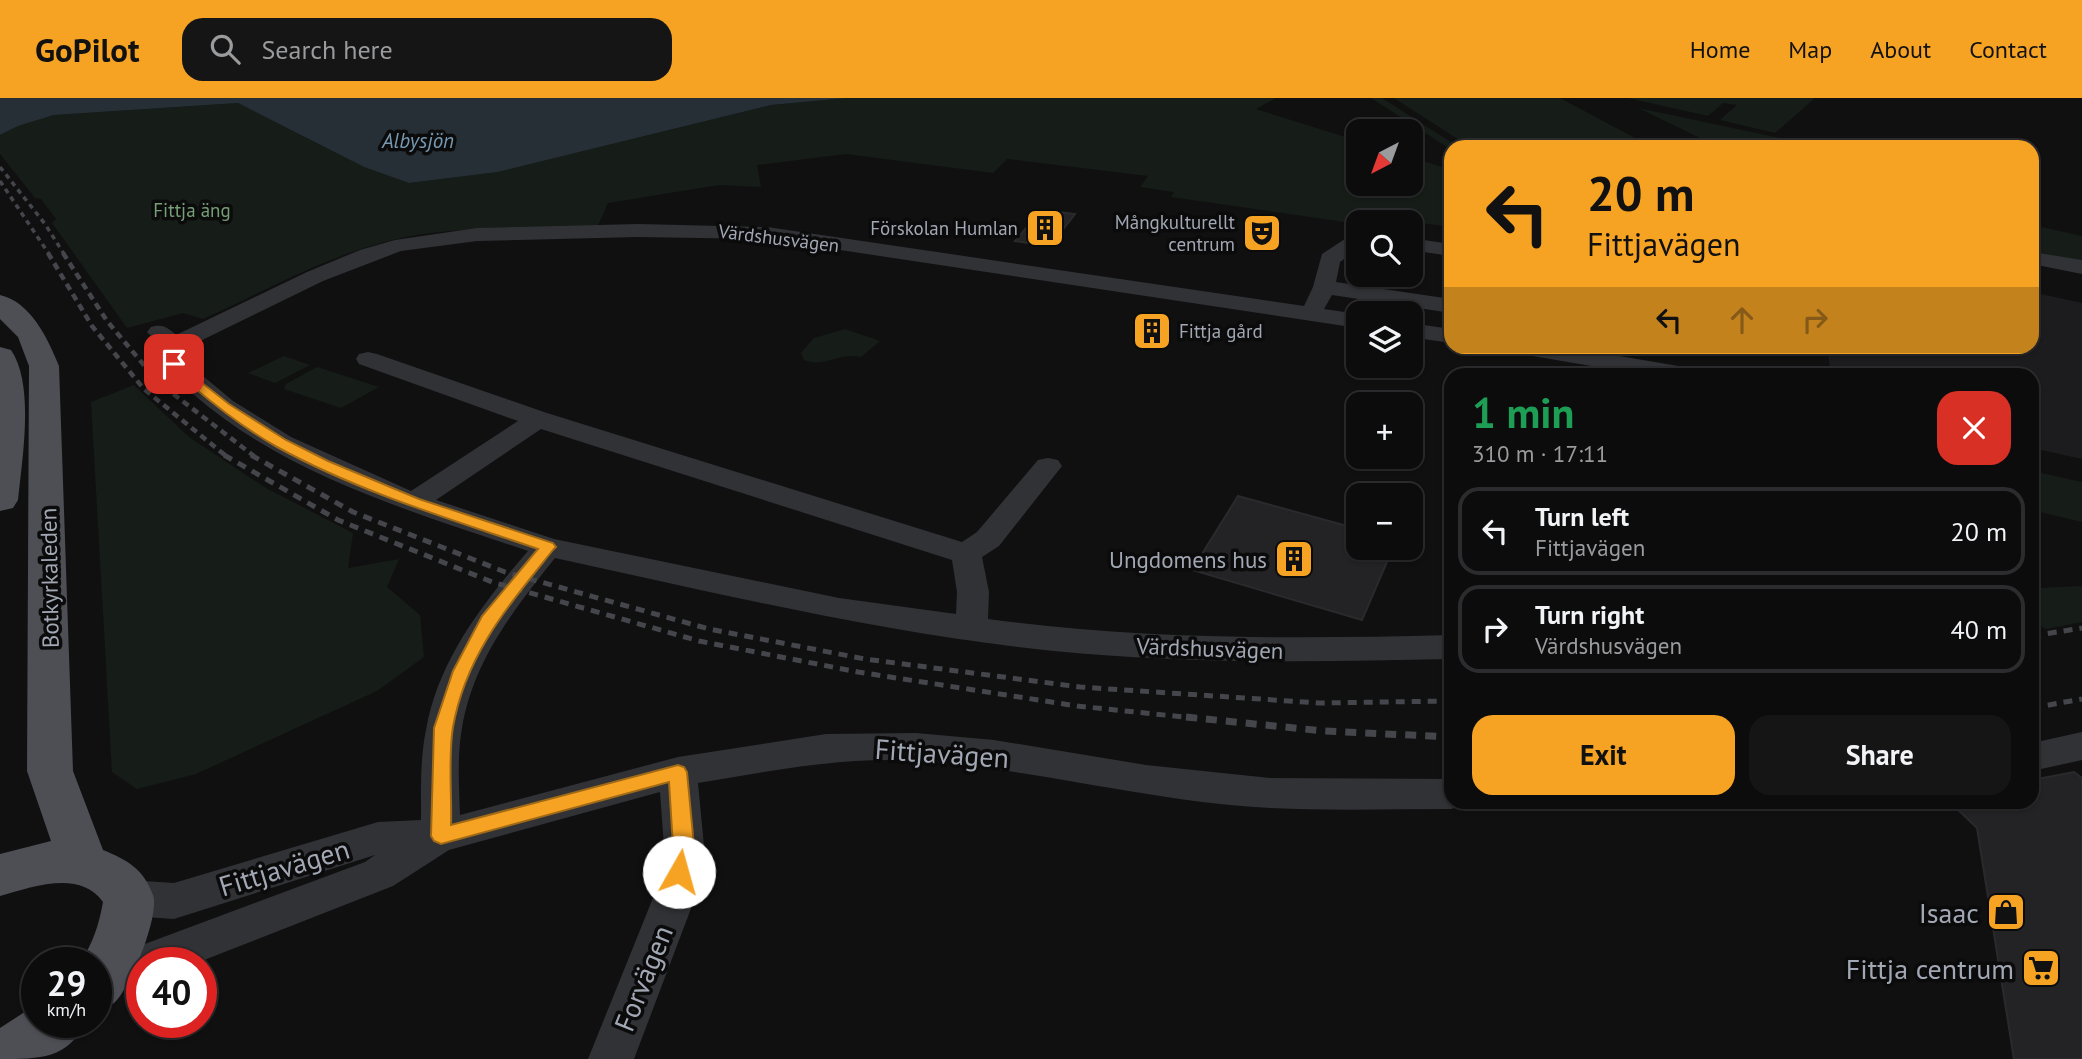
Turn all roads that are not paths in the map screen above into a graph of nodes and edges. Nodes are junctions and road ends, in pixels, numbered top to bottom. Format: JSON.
{"nodes":[{"id":1,"x":1423,"y":246,"type":"edge"},
{"id":2,"x":1346,"y":248,"type":"edge"},
{"id":3,"x":1444,"y":249,"type":"edge"},
{"id":4,"x":2039,"y":259,"type":"edge"},
{"id":5,"x":2082,"y":267,"type":"edge"},
{"id":6,"x":1324,"y":287,"type":"junction"},
{"id":7,"x":0,"y":303,"type":"edge"},
{"id":8,"x":1444,"y":305,"type":"edge"},
{"id":9,"x":1312,"y":314,"type":"junction"},
{"id":10,"x":1346,"y":319,"type":"edge"},
{"id":11,"x":1423,"y":332,"type":"edge"},
{"id":12,"x":1444,"y":335,"type":"edge"},
{"id":13,"x":1562,"y":354,"type":"edge"},
{"id":14,"x":0,"y":356,"type":"edge"},
{"id":15,"x":368,"y":359,"type":"dead end"},
{"id":16,"x":1643,"y":368,"type":"edge"},
{"id":17,"x":538,"y":419,"type":"junction"},
{"id":18,"x":1048,"y":466,"type":"dead end"},
{"id":19,"x":0,"y":500,"type":"edge"},
{"id":20,"x":413,"y":502,"type":"junction"},
{"id":21,"x":548,"y":547,"type":"junction"},
{"id":22,"x":966,"y":554,"type":"junction"},
{"id":23,"x":969,"y":629,"type":"junction"},
{"id":24,"x":1444,"y":647,"type":"edge"},
{"id":25,"x":2082,"y":746,"type":"edge"},
{"id":26,"x":2039,"y":755,"type":"edge"},
{"id":27,"x":678,"y":772,"type":"junction"},
{"id":28,"x":1444,"y":794,"type":"edge"},
{"id":29,"x":441,"y":836,"type":"junction"},
{"id":30,"x":83,"y":864,"type":"junction"},
{"id":31,"x":0,"y":875,"type":"edge"},
{"id":32,"x":129,"y":898,"type":"junction"},
{"id":33,"x":188,"y":947,"type":"edge"},
{"id":34,"x":112,"y":963,"type":"edge"},
{"id":35,"x":611,"y":1059,"type":"edge"}],
"edges":[{"from":1,"to":3,"type":"street"},
{"from":2,"to":6,"type":"street"},
{"from":4,"to":5,"type":"street"},
{"from":6,"to":8,"type":"street"},
{"from":6,"to":9,"type":"street"},
{"from":7,"to":30,"type":"main road","name":"Botkyrkaleden"},
{"from":9,"to":10,"type":"street","name":"Värdshusvägen"},
{"from":9,"to":20,"type":"street","name":"Värdshusvägen"},
{"from":11,"to":12,"type":"street"},
{"from":13,"to":16,"type":"street"},
{"from":14,"to":19,"type":"main road"},
{"from":15,"to":17,"type":"street"},
{"from":17,"to":20,"type":"street"},
{"from":17,"to":22,"type":"street"},
{"from":18,"to":22,"type":"street"},
{"from":20,"to":21,"type":"street","name":"Värdshusvägen"},
{"from":21,"to":23,"type":"street","name":"Värdshusvägen"},
{"from":21,"to":29,"type":"street"},
{"from":22,"to":23,"type":"street"},
{"from":23,"to":24,"type":"street","name":"Värdshusvägen"},
{"from":25,"to":26,"type":"street"},
{"from":27,"to":28,"type":"street","name":"Fittjavägen"},
{"from":27,"to":29,"type":"street","name":"Fittjavägen"},
{"from":27,"to":35,"type":"street","name":"Forvägen"},
{"from":29,"to":32,"type":"street","name":"Fittjavägen"},
{"from":29,"to":33,"type":"street","name":"Fittjavägen"},
{"from":30,"to":31,"type":"main road"},
{"from":30,"to":32,"type":"main road"},
{"from":32,"to":34,"type":"main road"}]}
